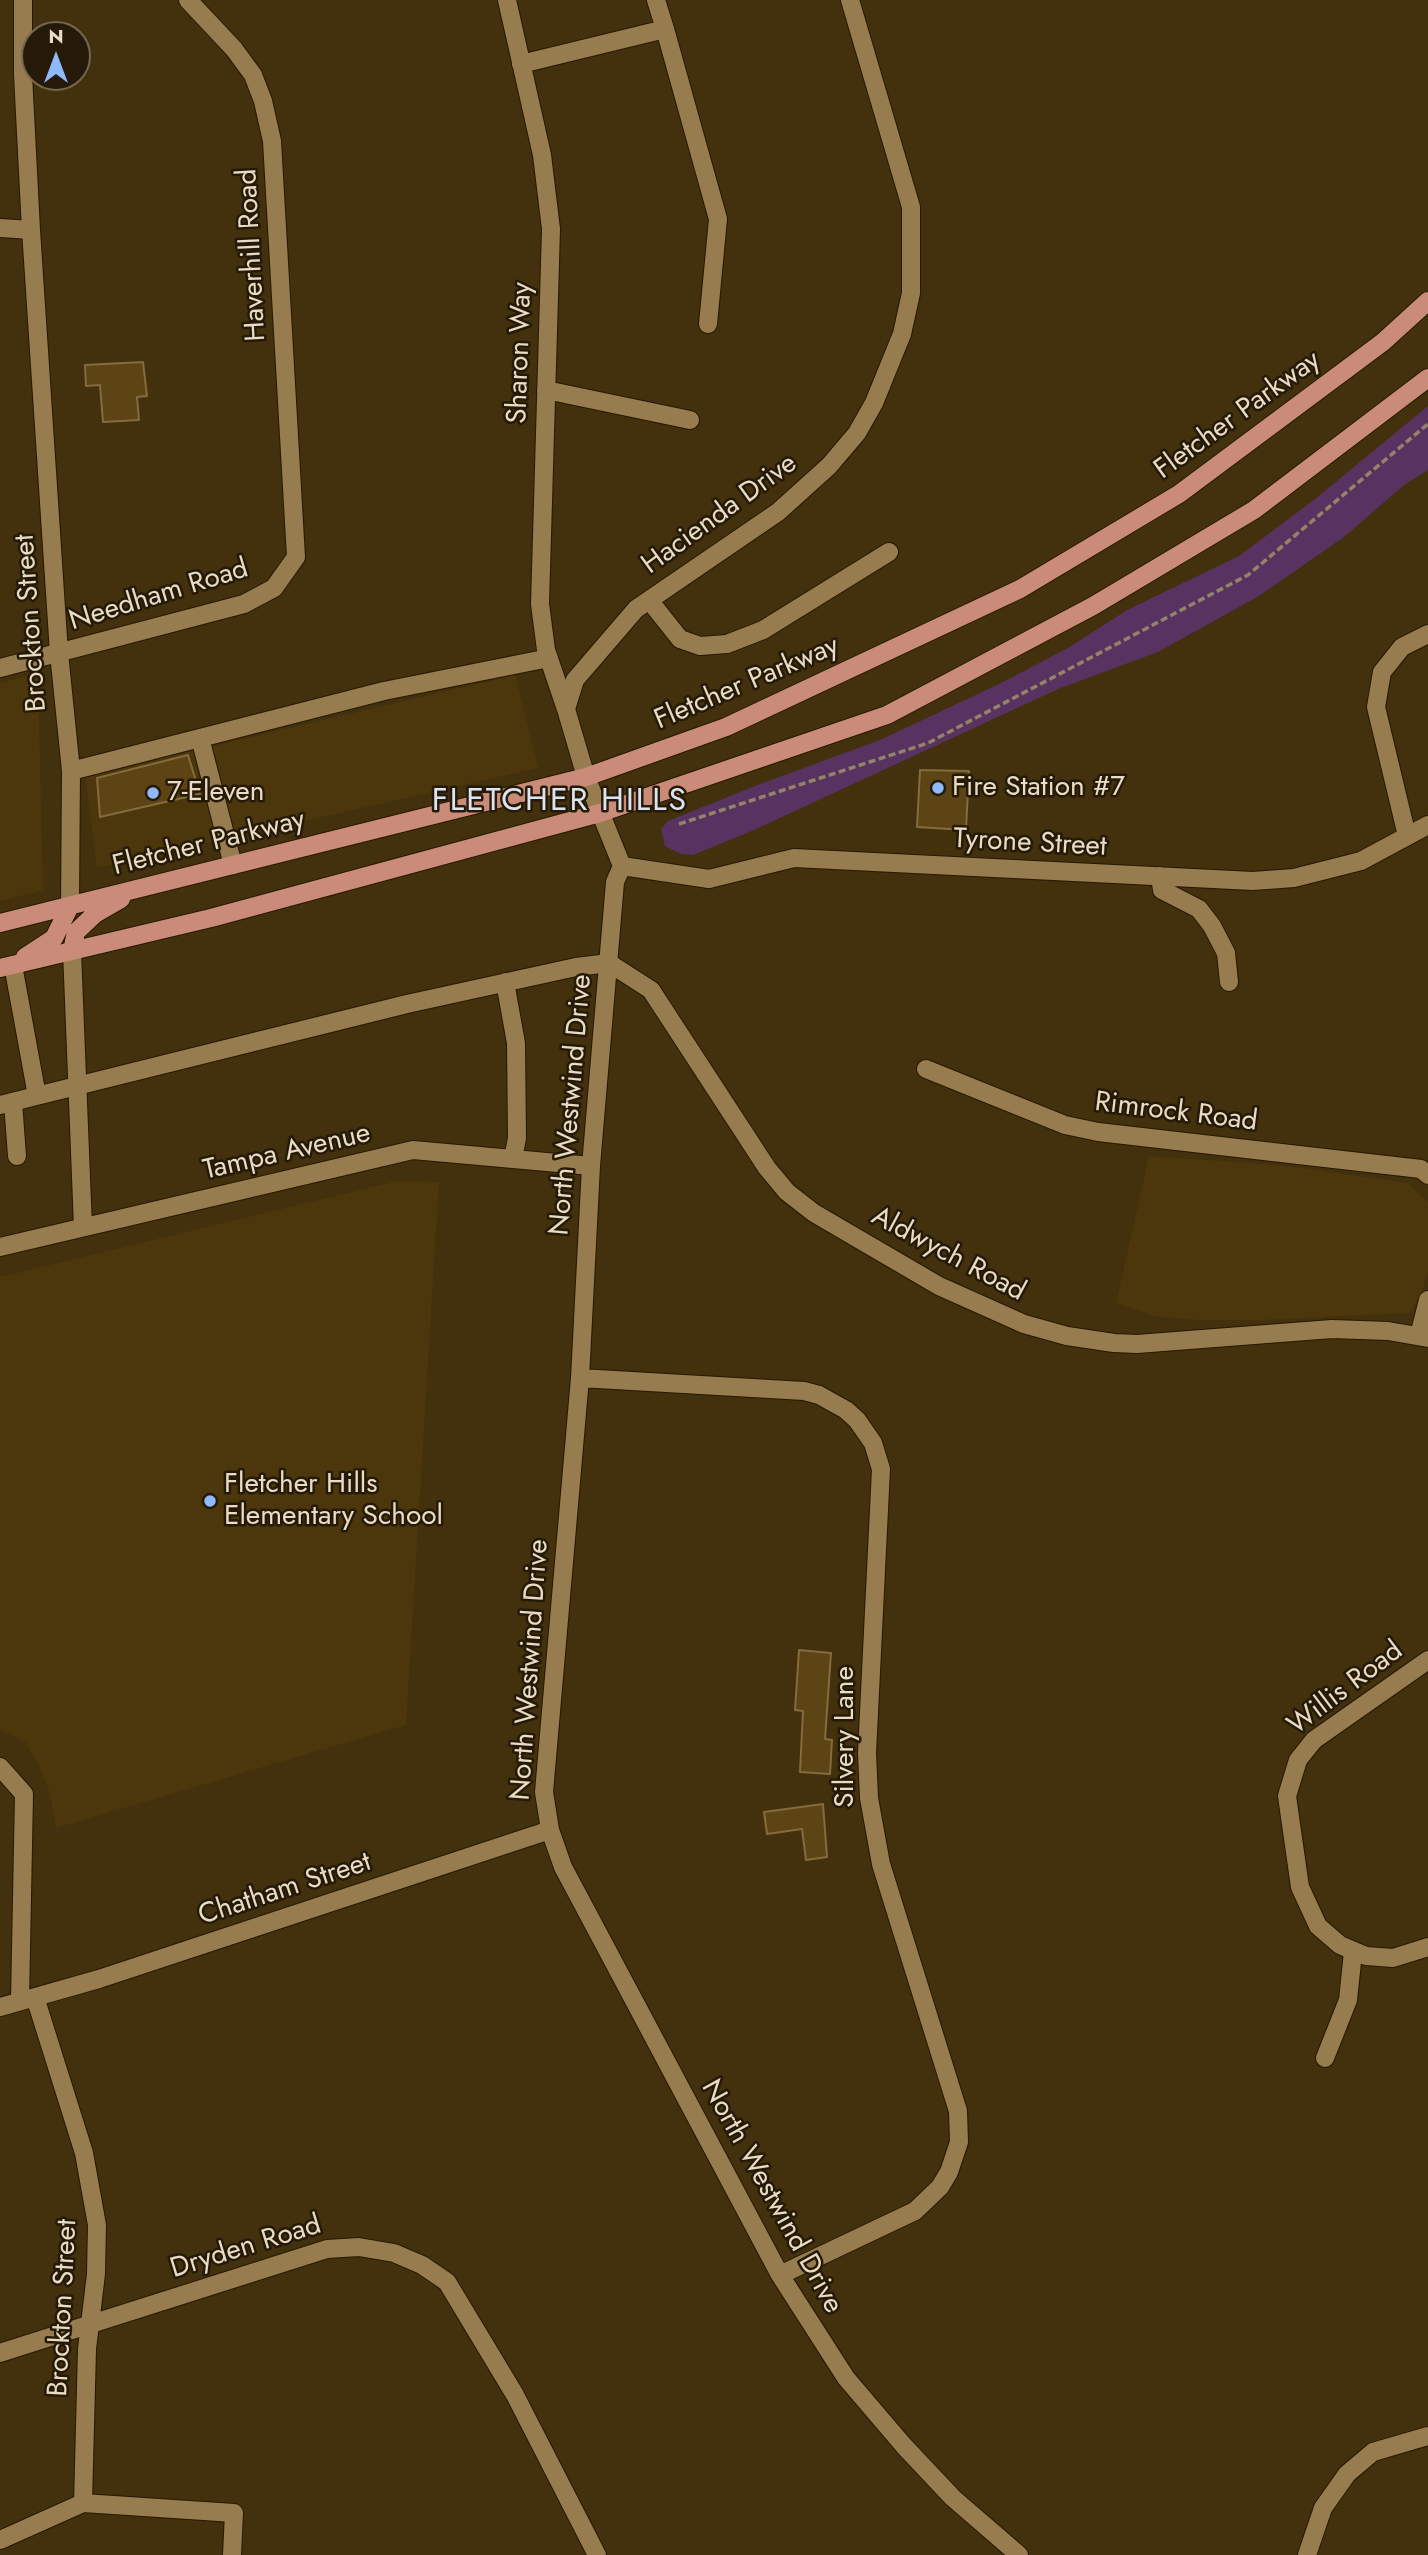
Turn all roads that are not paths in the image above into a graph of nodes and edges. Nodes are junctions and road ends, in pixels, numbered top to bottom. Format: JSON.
{"nodes":[{"id":1,"x":23,"y":0,"type":"edge"},
{"id":2,"x":188,"y":0,"type":"edge"},
{"id":3,"x":507,"y":0,"type":"edge"},
{"id":4,"x":656,"y":0,"type":"edge"},
{"id":5,"x":850,"y":0,"type":"edge"},
{"id":6,"x":665,"y":29,"type":"junction"},
{"id":7,"x":521,"y":64,"type":"junction"},
{"id":8,"x":0,"y":228,"type":"edge"},
{"id":9,"x":31,"y":230,"type":"junction"},
{"id":10,"x":1428,"y":301,"type":"edge"},
{"id":11,"x":708,"y":324,"type":"dead end"},
{"id":12,"x":1428,"y":378,"type":"edge"},
{"id":13,"x":546,"y":390,"type":"junction"},
{"id":14,"x":690,"y":420,"type":"dead end"},
{"id":15,"x":296,"y":535,"type":"joint"},
{"id":16,"x":889,"y":552,"type":"dead end"},
{"id":17,"x":649,"y":600,"type":"junction"},
{"id":18,"x":1428,"y":634,"type":"edge"},
{"id":19,"x":59,"y":653,"type":"junction"},
{"id":20,"x":549,"y":658,"type":"junction"},
{"id":21,"x":0,"y":668,"type":"edge"},
{"id":22,"x":566,"y":709,"type":"junction"},
{"id":23,"x":200,"y":738,"type":"junction"},
{"id":24,"x":71,"y":771,"type":"junction"},
{"id":25,"x":586,"y":777,"type":"junction"},
{"id":26,"x":600,"y":813,"type":"junction"},
{"id":27,"x":1428,"y":825,"type":"edge"},
{"id":28,"x":1407,"y":836,"type":"junction"},
{"id":29,"x":233,"y":865,"type":"junction"},
{"id":30,"x":622,"y":866,"type":"junction"},
{"id":31,"x":1160,"y":876,"type":"junction"},
{"id":32,"x":139,"y":888,"type":"junction"},
{"id":33,"x":70,"y":906,"type":"junction"},
{"id":34,"x":0,"y":923,"type":"edge"},
{"id":35,"x":72,"y":951,"type":"junction"},
{"id":36,"x":610,"y":963,"type":"junction"},
{"id":37,"x":6,"y":967,"type":"edge"},
{"id":38,"x":505,"y":982,"type":"junction"},
{"id":39,"x":1229,"y":982,"type":"dead end"},
{"id":40,"x":926,"y":1069,"type":"dead end"},
{"id":41,"x":78,"y":1087,"type":"junction"},
{"id":42,"x":37,"y":1096,"type":"junction"},
{"id":43,"x":6,"y":1103,"type":"edge"},
{"id":44,"x":17,"y":1156,"type":"dead end"},
{"id":45,"x":513,"y":1159,"type":"junction"},
{"id":46,"x":591,"y":1166,"type":"junction"},
{"id":47,"x":1428,"y":1175,"type":"edge"},
{"id":48,"x":83,"y":1227,"type":"junction"},
{"id":49,"x":0,"y":1247,"type":"edge"},
{"id":50,"x":1428,"y":1300,"type":"edge"},
{"id":51,"x":1423,"y":1337,"type":"edge"},
{"id":52,"x":580,"y":1378,"type":"junction"},
{"id":53,"x":1428,"y":1660,"type":"edge"},
{"id":54,"x":0,"y":1767,"type":"edge"},
{"id":55,"x":550,"y":1830,"type":"junction"},
{"id":56,"x":1428,"y":1947,"type":"edge"},
{"id":57,"x":1353,"y":1952,"type":"junction"},
{"id":58,"x":27,"y":1999,"type":"junction"},
{"id":59,"x":0,"y":2007,"type":"edge"},
{"id":60,"x":1325,"y":2058,"type":"dead end"},
{"id":61,"x":780,"y":2275,"type":"junction"},
{"id":62,"x":88,"y":2325,"type":"junction"},
{"id":63,"x":0,"y":2353,"type":"edge"},
{"id":64,"x":1428,"y":2436,"type":"edge"},
{"id":65,"x":83,"y":2503,"type":"junction"},
{"id":66,"x":0,"y":2540,"type":"edge"},
{"id":67,"x":232,"y":2555,"type":"edge"},
{"id":68,"x":597,"y":2555,"type":"edge"},
{"id":69,"x":1019,"y":2555,"type":"edge"},
{"id":70,"x":1307,"y":2555,"type":"edge"}],
"edges":[{"from":1,"to":9,"type":"street","name":"Brockton Street"},
{"from":2,"to":15,"type":"street","name":"Haverhill Road"},
{"from":3,"to":7,"type":"street","name":"Sharon Way"},
{"from":4,"to":6,"type":"street"},
{"from":5,"to":17,"type":"street","name":"Hacienda Drive"},
{"from":6,"to":7,"type":"street"},
{"from":6,"to":11,"type":"street"},
{"from":7,"to":13,"type":"street","name":"Sharon Way"},
{"from":8,"to":9,"type":"street"},
{"from":9,"to":19,"type":"street","name":"Brockton Street"},
{"from":10,"to":25,"type":"main road","name":"Fletcher Parkway"},
{"from":12,"to":26,"type":"main road"},
{"from":13,"to":14,"type":"street"},
{"from":13,"to":20,"type":"street","name":"Sharon Way"},
{"from":15,"to":19,"type":"street","name":"Needham Road"},
{"from":16,"to":17,"type":"street"},
{"from":17,"to":22,"type":"street","name":"Hacienda Drive"},
{"from":18,"to":28,"type":"street"},
{"from":19,"to":21,"type":"street","name":"Needham Road"},
{"from":19,"to":24,"type":"street","name":"Brockton Street"},
{"from":20,"to":22,"type":"street","name":"Sharon Way"},
{"from":20,"to":23,"type":"street"},
{"from":22,"to":25,"type":"street"},
{"from":23,"to":24,"type":"street"},
{"from":23,"to":29,"type":"street"},
{"from":24,"to":33,"type":"street","name":"Brockton Street"},
{"from":25,"to":26,"type":"street"},
{"from":25,"to":29,"type":"main road","name":"Fletcher Parkway"},
{"from":26,"to":30,"type":"street"},
{"from":26,"to":35,"type":"main road"},
{"from":27,"to":28,"type":"street","name":"Tyrone Street"},
{"from":28,"to":31,"type":"street","name":"Tyrone Street"},
{"from":29,"to":32,"type":"main road","name":"Fletcher Parkway"},
{"from":30,"to":31,"type":"street","name":"Tyrone Street"},
{"from":30,"to":36,"type":"street","name":"North Westwind Drive"},
{"from":31,"to":39,"type":"street"},
{"from":32,"to":33,"type":"main road","name":"Fletcher Parkway"},
{"from":32,"to":35,"type":"main road"},
{"from":33,"to":34,"type":"main road","name":"Fletcher Parkway"},
{"from":33,"to":37,"type":"main road"},
{"from":35,"to":37,"type":"main road"},
{"from":35,"to":41,"type":"street"},
{"from":36,"to":38,"type":"street"},
{"from":36,"to":46,"type":"street","name":"North Westwind Drive"},
{"from":36,"to":51,"type":"street","name":"Aldwych Road"},
{"from":37,"to":42,"type":"street"},
{"from":38,"to":41,"type":"street"},
{"from":38,"to":45,"type":"street"},
{"from":40,"to":47,"type":"street","name":"Rimrock Road"},
{"from":41,"to":42,"type":"street"},
{"from":41,"to":48,"type":"street"},
{"from":42,"to":43,"type":"street"},
{"from":43,"to":44,"type":"street"},
{"from":45,"to":46,"type":"street","name":"Tampa Avenue"},
{"from":45,"to":48,"type":"street","name":"Tampa Avenue"},
{"from":46,"to":52,"type":"street","name":"North Westwind Drive"},
{"from":48,"to":49,"type":"street","name":"Tampa Avenue"},
{"from":50,"to":51,"type":"street"},
{"from":52,"to":55,"type":"street","name":"North Westwind Drive"},
{"from":52,"to":61,"type":"street","name":"Silvery Lane"},
{"from":53,"to":57,"type":"street","name":"Willis Road"},
{"from":54,"to":58,"type":"street","name":"Brockton Street"},
{"from":55,"to":58,"type":"street","name":"Chatham Street"},
{"from":55,"to":61,"type":"street","name":"North Westwind Drive"},
{"from":56,"to":57,"type":"street","name":"Willis Road"},
{"from":57,"to":60,"type":"street"},
{"from":58,"to":59,"type":"street","name":"Chatham Street"},
{"from":58,"to":62,"type":"street","name":"Brockton Street"},
{"from":61,"to":69,"type":"street","name":"North Westwind Drive"},
{"from":62,"to":63,"type":"street","name":"Dryden Road"},
{"from":62,"to":65,"type":"street","name":"Brockton Street"},
{"from":62,"to":68,"type":"street","name":"Dryden Road"},
{"from":64,"to":70,"type":"street"},
{"from":65,"to":66,"type":"street"},
{"from":65,"to":67,"type":"street"}]}
